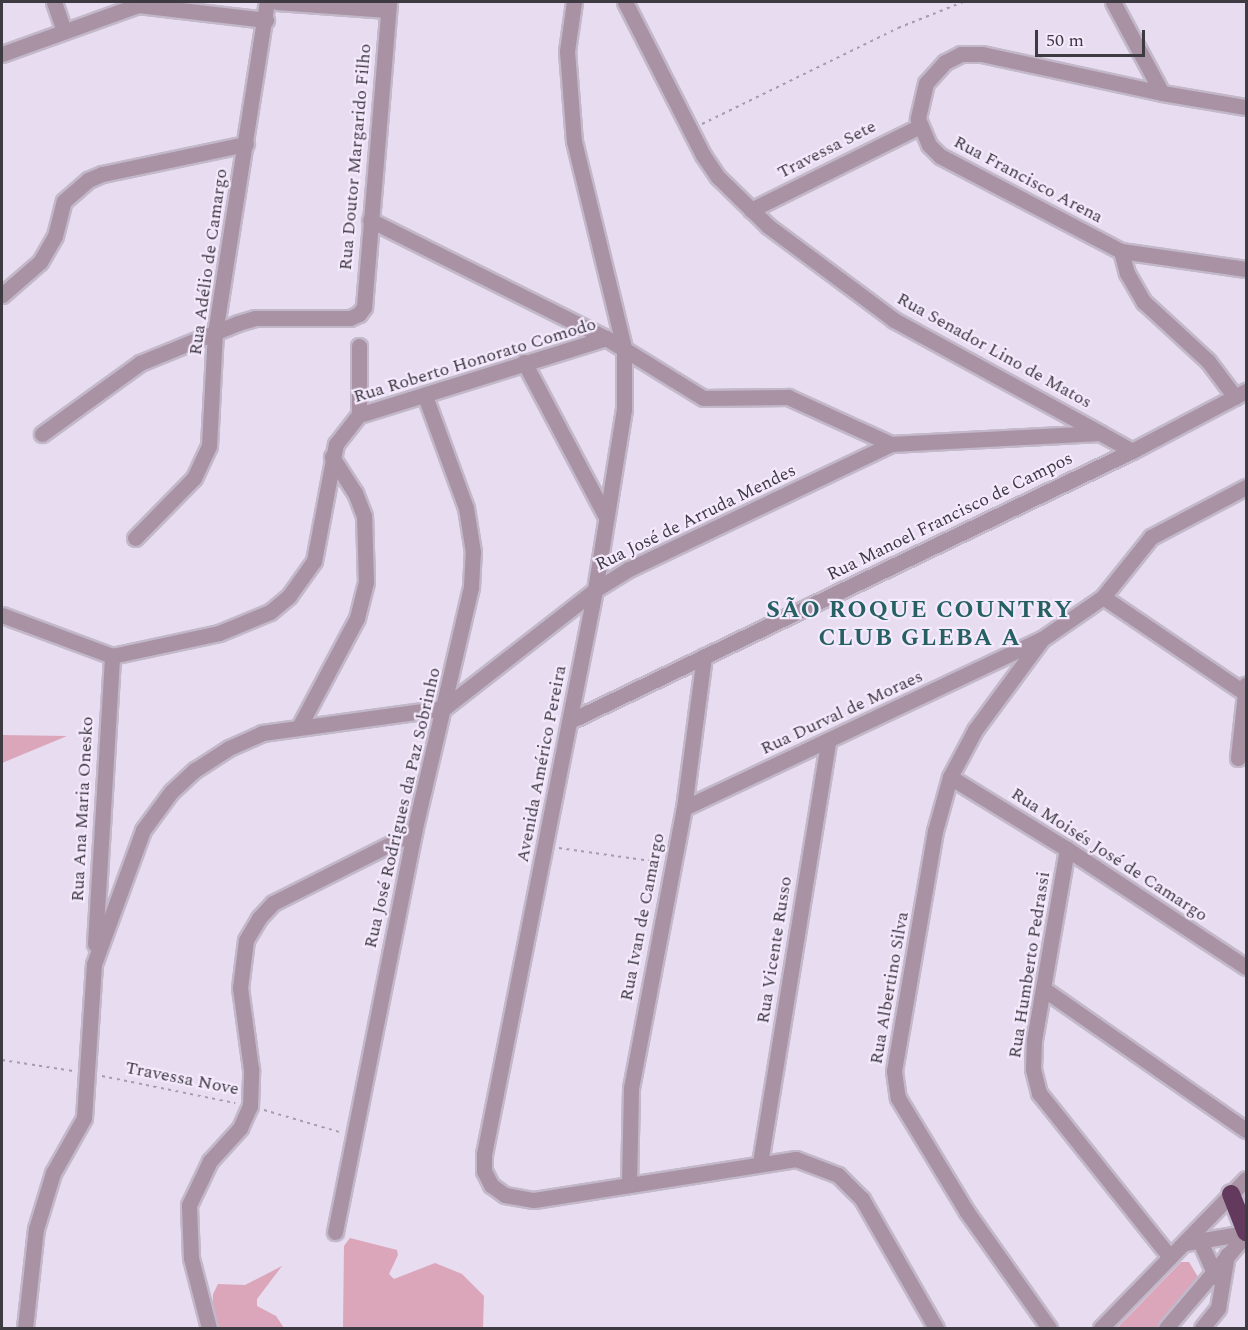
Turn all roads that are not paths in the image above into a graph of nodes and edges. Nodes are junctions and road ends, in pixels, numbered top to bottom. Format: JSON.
{"nodes":[{"id":1,"x":54,"y":2,"type":"edge"},
{"id":2,"x":267,"y":2,"type":"edge"},
{"id":3,"x":278,"y":2,"type":"edge"},
{"id":4,"x":574,"y":2,"type":"edge"},
{"id":5,"x":625,"y":2,"type":"edge"},
{"id":6,"x":1113,"y":2,"type":"edge"},
{"id":7,"x":139,"y":3,"type":"edge"},
{"id":8,"x":388,"y":6,"type":"edge"},
{"id":9,"x":266,"y":20,"type":"junction"},
{"id":10,"x":64,"y":31,"type":"junction"},
{"id":11,"x":2,"y":54,"type":"edge"},
{"id":12,"x":1162,"y":93,"type":"junction"},
{"id":13,"x":1246,"y":107,"type":"edge"},
{"id":14,"x":920,"y":126,"type":"junction"},
{"id":15,"x":246,"y":144,"type":"junction"},
{"id":16,"x":751,"y":210,"type":"junction"},
{"id":17,"x":370,"y":220,"type":"junction"},
{"id":18,"x":1121,"y":251,"type":"junction"},
{"id":19,"x":1246,"y":269,"type":"edge"},
{"id":20,"x":2,"y":295,"type":"edge"},
{"id":21,"x":215,"y":333,"type":"junction"},
{"id":22,"x":606,"y":338,"type":"junction"},
{"id":23,"x":359,"y":346,"type":"dead end"},
{"id":24,"x":624,"y":348,"type":"junction"},
{"id":25,"x":524,"y":362,"type":"junction"},
{"id":26,"x":1241,"y":394,"type":"edge"},
{"id":27,"x":425,"y":396,"type":"junction"},
{"id":28,"x":358,"y":415,"type":"junction"},
{"id":29,"x":1100,"y":433,"type":"junction"},
{"id":30,"x":42,"y":434,"type":"dead end"},
{"id":31,"x":891,"y":444,"type":"junction"},
{"id":32,"x":1132,"y":451,"type":"junction"},
{"id":33,"x":332,"y":456,"type":"junction"},
{"id":34,"x":1246,"y":487,"type":"edge"},
{"id":35,"x":606,"y":517,"type":"junction"},
{"id":36,"x":135,"y":538,"type":"dead end"},
{"id":37,"x":595,"y":590,"type":"junction"},
{"id":38,"x":1103,"y":597,"type":"junction"},
{"id":39,"x":2,"y":608,"type":"edge"},
{"id":40,"x":2,"y":615,"type":"edge"},
{"id":41,"x":21,"y":623,"type":"junction"},
{"id":42,"x":1042,"y":639,"type":"junction"},
{"id":43,"x":112,"y":656,"type":"junction"},
{"id":44,"x":704,"y":656,"type":"junction"},
{"id":45,"x":1246,"y":688,"type":"edge"},
{"id":46,"x":444,"y":708,"type":"junction"},
{"id":47,"x":570,"y":721,"type":"junction"},
{"id":48,"x":299,"y":727,"type":"junction"},
{"id":49,"x":828,"y":742,"type":"junction"},
{"id":50,"x":1238,"y":759,"type":"dead end"},
{"id":51,"x":950,"y":777,"type":"junction"},
{"id":52,"x":684,"y":808,"type":"junction"},
{"id":53,"x":414,"y":832,"type":"junction"},
{"id":54,"x":1067,"y":849,"type":"junction"},
{"id":55,"x":94,"y":964,"type":"junction"},
{"id":56,"x":1246,"y":968,"type":"edge"},
{"id":57,"x":1045,"y":990,"type":"junction"},
{"id":58,"x":1246,"y":1130,"type":"edge"},
{"id":59,"x":760,"y":1163,"type":"junction"},
{"id":60,"x":1246,"y":1179,"type":"edge"},
{"id":61,"x":629,"y":1185,"type":"junction"},
{"id":62,"x":1231,"y":1194,"type":"junction"},
{"id":63,"x":334,"y":1232,"type":"dead end"},
{"id":64,"x":1246,"y":1233,"type":"edge"},
{"id":65,"x":1192,"y":1241,"type":"junction"},
{"id":66,"x":1227,"y":1255,"type":"junction"},
{"id":67,"x":1170,"y":1257,"type":"junction"},
{"id":68,"x":1214,"y":1270,"type":"junction"},
{"id":69,"x":1221,"y":1289,"type":"junction"},
{"id":70,"x":26,"y":1329,"type":"edge"},
{"id":71,"x":209,"y":1329,"type":"edge"},
{"id":72,"x":936,"y":1329,"type":"edge"},
{"id":73,"x":1049,"y":1329,"type":"edge"},
{"id":74,"x":1101,"y":1329,"type":"edge"},
{"id":75,"x":1166,"y":1329,"type":"edge"},
{"id":76,"x":1202,"y":1329,"type":"edge"}],
"edges":[{"from":1,"to":10,"type":"street"},
{"from":2,"to":9,"type":"street","name":"Rua Adélio de Camargo"},
{"from":3,"to":8,"type":"street"},
{"from":4,"to":24,"type":"street","name":"Avenida Américo Pereira"},
{"from":5,"to":16,"type":"street","name":"Rua Senador Lino de Matos"},
{"from":6,"to":12,"type":"street"},
{"from":7,"to":9,"type":"street"},
{"from":7,"to":10,"type":"street"},
{"from":8,"to":17,"type":"street","name":"Rua Doutor Margarido Filho"},
{"from":9,"to":15,"type":"street","name":"Rua Adélio de Camargo"},
{"from":10,"to":11,"type":"street"},
{"from":12,"to":13,"type":"street"},
{"from":12,"to":14,"type":"street"},
{"from":14,"to":16,"type":"street","name":"Travessa Sete"},
{"from":14,"to":18,"type":"street","name":"Rua Francisco Arena"},
{"from":15,"to":20,"type":"street"},
{"from":15,"to":21,"type":"street","name":"Rua Adélio de Camargo"},
{"from":16,"to":29,"type":"street","name":"Rua Senador Lino de Matos"},
{"from":17,"to":21,"type":"street","name":"Rua Doutor Margarido Filho"},
{"from":17,"to":22,"type":"street"},
{"from":18,"to":19,"type":"street","name":"Rua Francisco Arena"},
{"from":18,"to":26,"type":"street"},
{"from":21,"to":30,"type":"street"},
{"from":21,"to":36,"type":"street","name":"Rua Adélio de Camargo"},
{"from":22,"to":24,"type":"street","name":"Rua Roberto Honorato Comodo"},
{"from":22,"to":25,"type":"street","name":"Rua Roberto Honorato Comodo"},
{"from":23,"to":28,"type":"street"},
{"from":24,"to":31,"type":"street","name":"Rua Roberto Honorato Comodo"},
{"from":24,"to":35,"type":"street","name":"Avenida Américo Pereira"},
{"from":25,"to":27,"type":"street","name":"Rua Roberto Honorato Comodo"},
{"from":25,"to":35,"type":"street"},
{"from":26,"to":32,"type":"street","name":"Rua Manoel Francisco de Campos"},
{"from":27,"to":28,"type":"street","name":"Rua Roberto Honorato Comodo"},
{"from":27,"to":46,"type":"street","name":"Rua José Rodrigues da Paz Sobrinho"},
{"from":28,"to":33,"type":"street","name":"Rua Roberto Honorato Comodo"},
{"from":29,"to":31,"type":"street","name":"Rua José de Arruda Mendes"},
{"from":29,"to":32,"type":"street"},
{"from":31,"to":37,"type":"street","name":"Rua José de Arruda Mendes"},
{"from":32,"to":44,"type":"street","name":"Rua Manoel Francisco de Campos"},
{"from":33,"to":43,"type":"street","name":"Rua Roberto Honorato Comodo"},
{"from":33,"to":48,"type":"street"},
{"from":34,"to":38,"type":"street","name":"Rua Durval de Moraes"},
{"from":35,"to":37,"type":"street","name":"Avenida Américo Pereira"},
{"from":37,"to":46,"type":"street","name":"Rua José de Arruda Mendes"},
{"from":37,"to":47,"type":"street","name":"Avenida Américo Pereira"},
{"from":38,"to":42,"type":"street","name":"Rua Durval de Moraes"},
{"from":38,"to":45,"type":"street"},
{"from":39,"to":41,"type":"street"},
{"from":40,"to":41,"type":"street"},
{"from":41,"to":43,"type":"street"},
{"from":42,"to":49,"type":"street","name":"Rua Durval de Moraes"},
{"from":42,"to":51,"type":"street","name":"Rua Albertino Silva"},
{"from":43,"to":55,"type":"street","name":"Rua Ana Maria Onesko"},
{"from":44,"to":47,"type":"street","name":"Rua Manoel Francisco de Campos"},
{"from":44,"to":52,"type":"street","name":"Rua Ivan de Camargo"},
{"from":45,"to":50,"type":"street"},
{"from":46,"to":48,"type":"street"},
{"from":46,"to":53,"type":"street","name":"Rua José Rodrigues da Paz Sobrinho"},
{"from":47,"to":61,"type":"street","name":"Avenida Américo Pereira"},
{"from":48,"to":55,"type":"street"},
{"from":49,"to":52,"type":"street","name":"Rua Durval de Moraes"},
{"from":49,"to":59,"type":"street","name":"Rua Vicente Russo"},
{"from":51,"to":54,"type":"street","name":"Rua Moisés José de Camargo"},
{"from":51,"to":73,"type":"street","name":"Rua Albertino Silva"},
{"from":52,"to":61,"type":"street","name":"Rua Ivan de Camargo"},
{"from":53,"to":63,"type":"street","name":"Rua José Rodrigues da Paz Sobrinho"},
{"from":53,"to":71,"type":"street"},
{"from":54,"to":56,"type":"street","name":"Rua Moisés José de Camargo"},
{"from":54,"to":57,"type":"street","name":"Rua Humberto Pedrassi"},
{"from":55,"to":70,"type":"street"},
{"from":57,"to":58,"type":"street"},
{"from":57,"to":67,"type":"street","name":"Rua Humberto Pedrassi"},
{"from":59,"to":61,"type":"street"},
{"from":59,"to":72,"type":"street"},
{"from":60,"to":62,"type":"street"},
{"from":62,"to":64,"type":"highway"},
{"from":62,"to":65,"type":"street"},
{"from":64,"to":65,"type":"street"},
{"from":64,"to":66,"type":"street"},
{"from":65,"to":67,"type":"street"},
{"from":65,"to":68,"type":"street"},
{"from":66,"to":68,"type":"street"},
{"from":66,"to":69,"type":"street"},
{"from":67,"to":74,"type":"street"},
{"from":68,"to":69,"type":"street"},
{"from":68,"to":75,"type":"street"},
{"from":69,"to":76,"type":"street"}]}
